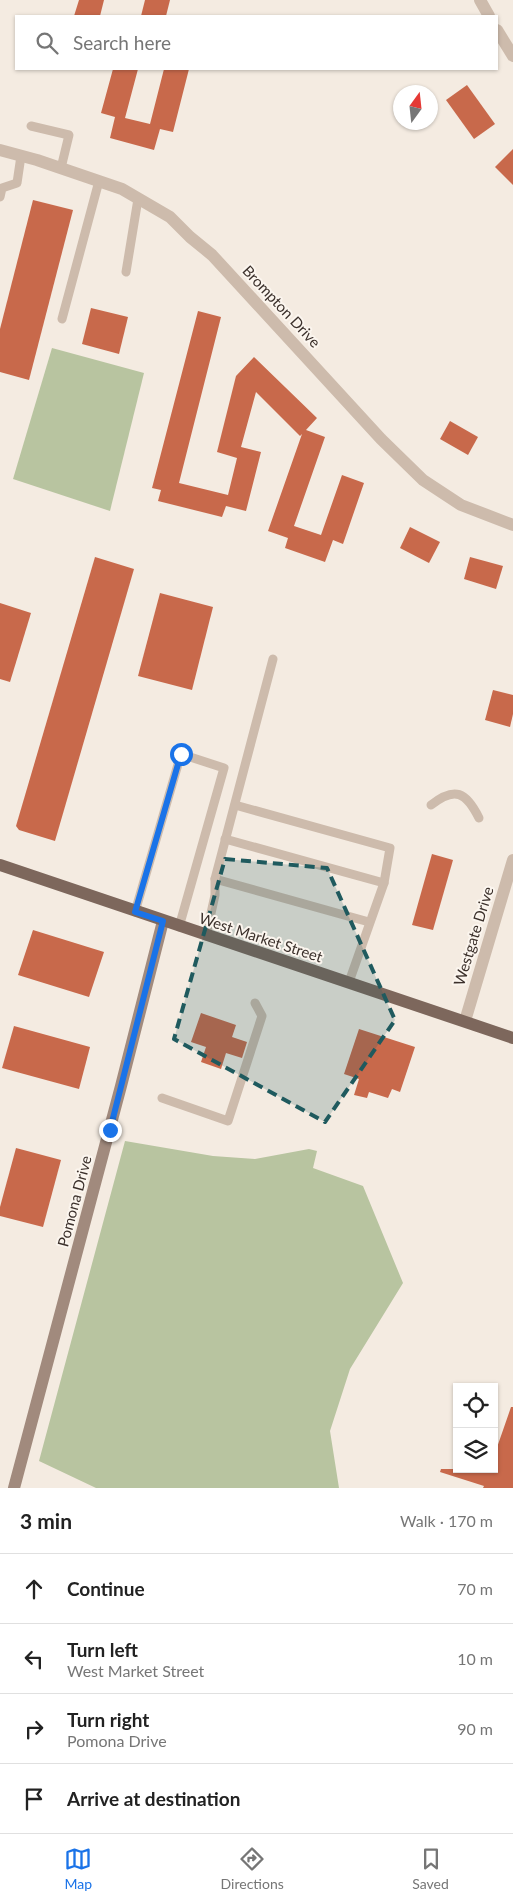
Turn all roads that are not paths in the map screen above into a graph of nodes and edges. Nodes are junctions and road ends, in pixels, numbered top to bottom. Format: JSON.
{"nodes":[{"id":1,"x":480,"y":0,"type":"edge"},
{"id":2,"x":488,"y":15,"type":"edge"},
{"id":3,"x":498,"y":32,"type":"edge"},
{"id":4,"x":513,"y":56,"type":"edge"},
{"id":5,"x":31,"y":126,"type":"dead end"},
{"id":6,"x":0,"y":150,"type":"edge"},
{"id":7,"x":22,"y":156,"type":"junction"},
{"id":8,"x":61,"y":168,"type":"junction"},
{"id":9,"x":99,"y":181,"type":"junction"},
{"id":10,"x":0,"y":197,"type":"edge"},
{"id":11,"x":138,"y":198,"type":"junction"},
{"id":12,"x":126,"y":272,"type":"dead end"},
{"id":13,"x":62,"y":320,"type":"dead end"},
{"id":14,"x":513,"y":525,"type":"edge"},
{"id":15,"x":273,"y":660,"type":"dead end"},
{"id":16,"x":235,"y":805,"type":"junction"},
{"id":17,"x":431,"y":805,"type":"dead end"},
{"id":18,"x":479,"y":818,"type":"dead end"},
{"id":19,"x":225,"y":839,"type":"junction"},
{"id":20,"x":513,"y":860,"type":"edge"},
{"id":21,"x":0,"y":865,"type":"edge"},
{"id":22,"x":215,"y":879,"type":"junction"},
{"id":23,"x":384,"y":882,"type":"junction"},
{"id":24,"x":135,"y":912,"type":"junction"},
{"id":25,"x":163,"y":921,"type":"junction"},
{"id":26,"x":370,"y":922,"type":"junction"},
{"id":27,"x":179,"y":927,"type":"junction"},
{"id":28,"x":206,"y":936,"type":"junction"},
{"id":29,"x":348,"y":982,"type":"junction"},
{"id":30,"x":255,"y":1003,"type":"dead end"},
{"id":31,"x":464,"y":1021,"type":"junction"},
{"id":32,"x":513,"y":1038,"type":"edge"},
{"id":33,"x":162,"y":1098,"type":"dead end"},
{"id":34,"x":14,"y":1488,"type":"edge"}],
"edges":[{"from":1,"to":2,"type":"street"},
{"from":3,"to":4,"type":"street"},
{"from":5,"to":8,"type":"lane"},
{"from":6,"to":7,"type":"street","name":"Brompton Drive"},
{"from":7,"to":8,"type":"street","name":"Brompton Drive"},
{"from":7,"to":10,"type":"lane"},
{"from":8,"to":9,"type":"street","name":"Brompton Drive"},
{"from":9,"to":11,"type":"street","name":"Brompton Drive"},
{"from":9,"to":13,"type":"lane"},
{"from":11,"to":12,"type":"lane"},
{"from":11,"to":14,"type":"street","name":"Brompton Drive"},
{"from":15,"to":16,"type":"lane"},
{"from":16,"to":19,"type":"lane"},
{"from":16,"to":23,"type":"lane"},
{"from":17,"to":18,"type":"lane"},
{"from":19,"to":22,"type":"lane"},
{"from":19,"to":23,"type":"lane"},
{"from":20,"to":31,"type":"street","name":"Westgate Drive"},
{"from":21,"to":24,"type":"main road","name":"West Market Street"},
{"from":22,"to":26,"type":"lane"},
{"from":22,"to":28,"type":"lane"},
{"from":23,"to":26,"type":"lane"},
{"from":24,"to":25,"type":"main road","name":"West Market Street"},
{"from":24,"to":27,"type":"lane"},
{"from":25,"to":27,"type":"main road","name":"West Market Street"},
{"from":25,"to":34,"type":"street","name":"Pomona Drive"},
{"from":26,"to":29,"type":"lane"},
{"from":27,"to":28,"type":"main road","name":"West Market Street"},
{"from":28,"to":29,"type":"main road","name":"West Market Street"},
{"from":29,"to":31,"type":"main road","name":"West Market Street"},
{"from":30,"to":33,"type":"lane"},
{"from":31,"to":32,"type":"main road","name":"West Market Street"}]}
